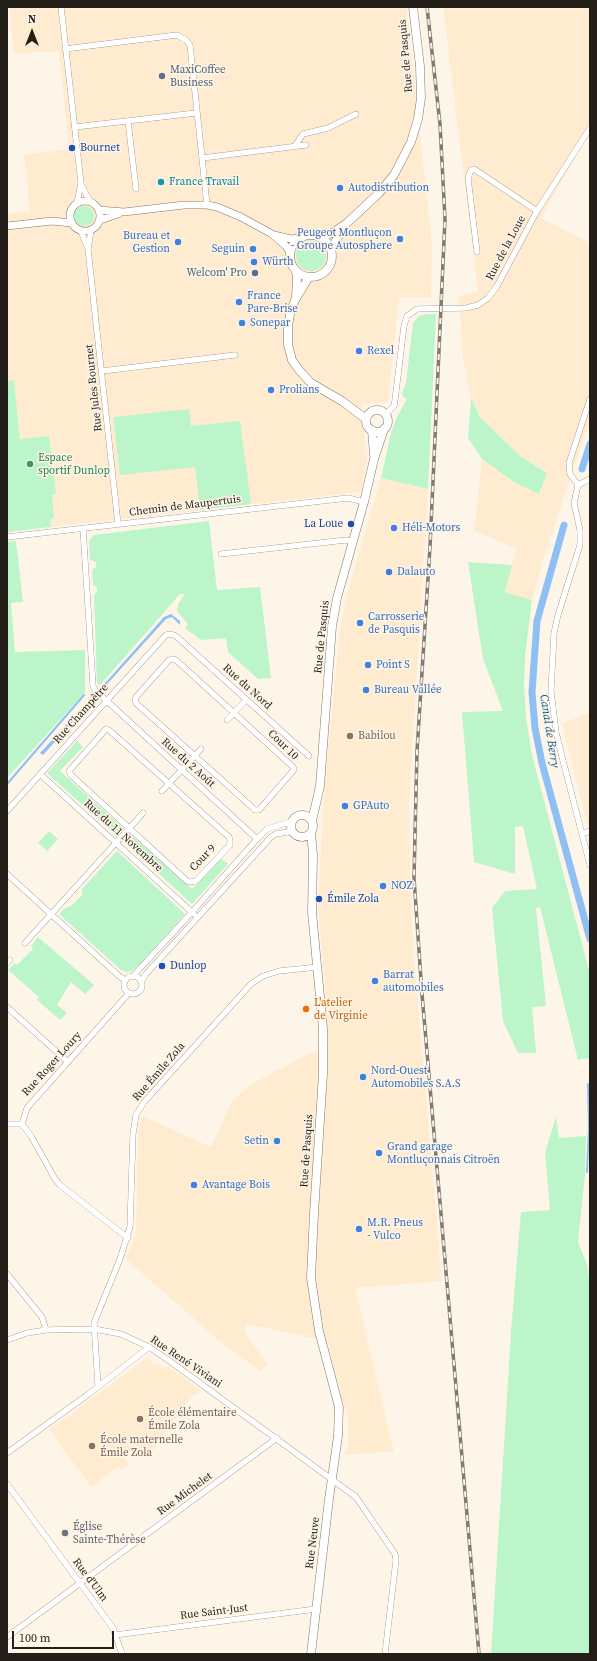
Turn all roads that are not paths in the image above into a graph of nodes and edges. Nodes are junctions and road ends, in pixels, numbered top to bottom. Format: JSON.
{"nodes":[{"id":1,"x":61,"y":7,"type":"edge"},
{"id":2,"x":413,"y":7,"type":"edge"},
{"id":3,"x":65,"y":50,"type":"junction"},
{"id":4,"x":196,"y":113,"type":"junction"},
{"id":5,"x":356,"y":114,"type":"dead end"},
{"id":6,"x":128,"y":121,"type":"junction"},
{"id":7,"x":75,"y":127,"type":"junction"},
{"id":8,"x":590,"y":128,"type":"edge"},
{"id":9,"x":306,"y":145,"type":"dead end"},
{"id":10,"x":294,"y":147,"type":"junction"},
{"id":11,"x":202,"y":158,"type":"junction"},
{"id":12,"x":81,"y":183,"type":"junction"},
{"id":13,"x":136,"y":189,"type":"dead end"},
{"id":14,"x":90,"y":202,"type":"junction"},
{"id":15,"x":77,"y":203,"type":"junction"},
{"id":16,"x":207,"y":205,"type":"junction"},
{"id":17,"x":99,"y":210,"type":"junction"},
{"id":18,"x":70,"y":211,"type":"junction"},
{"id":19,"x":536,"y":211,"type":"junction"},
{"id":20,"x":124,"y":212,"type":"junction"},
{"id":21,"x":52,"y":220,"type":"junction"},
{"id":22,"x":100,"y":220,"type":"junction"},
{"id":23,"x":71,"y":223,"type":"junction"},
{"id":24,"x":347,"y":223,"type":"junction"},
{"id":25,"x":7,"y":226,"type":"edge"},
{"id":26,"x":91,"y":230,"type":"junction"},
{"id":27,"x":81,"y":231,"type":"junction"},
{"id":28,"x":272,"y":234,"type":"junction"},
{"id":29,"x":322,"y":237,"type":"junction"},
{"id":30,"x":300,"y":238,"type":"junction"},
{"id":31,"x":88,"y":249,"type":"junction"},
{"id":32,"x":331,"y":249,"type":"junction"},
{"id":33,"x":477,"y":252,"type":"dead end"},
{"id":34,"x":290,"y":253,"type":"junction"},
{"id":35,"x":296,"y":271,"type":"junction"},
{"id":36,"x":309,"y":277,"type":"junction"},
{"id":37,"x":295,"y":300,"type":"junction"},
{"id":38,"x":235,"y":355,"type":"dead end"},
{"id":39,"x":102,"y":371,"type":"junction"},
{"id":40,"x":590,"y":398,"type":"edge"},
{"id":41,"x":386,"y":414,"type":"junction"},
{"id":42,"x":368,"y":416,"type":"junction"},
{"id":43,"x":384,"y":429,"type":"junction"},
{"id":44,"x":372,"y":430,"type":"junction"},
{"id":45,"x":374,"y":459,"type":"junction"},
{"id":46,"x":590,"y":479,"type":"edge"},
{"id":47,"x":578,"y":485,"type":"junction"},
{"id":48,"x":364,"y":502,"type":"junction"},
{"id":49,"x":118,"y":524,"type":"junction"},
{"id":50,"x":83,"y":528,"type":"junction"},
{"id":51,"x":7,"y":537,"type":"edge"},
{"id":52,"x":353,"y":542,"type":"junction"},
{"id":53,"x":221,"y":554,"type":"dead end"},
{"id":54,"x":171,"y":634,"type":"joint"},
{"id":55,"x":246,"y":700,"type":"junction"},
{"id":56,"x":106,"y":702,"type":"junction"},
{"id":57,"x":234,"y":713,"type":"junction"},
{"id":58,"x":227,"y":720,"type":"dead end"},
{"id":59,"x":201,"y":749,"type":"dead end"},
{"id":60,"x":195,"y":756,"type":"junction"},
{"id":61,"x":309,"y":756,"type":"dead end"},
{"id":62,"x":182,"y":770,"type":"junction"},
{"id":63,"x":40,"y":774,"type":"junction"},
{"id":64,"x":170,"y":783,"type":"junction"},
{"id":65,"x":162,"y":791,"type":"dead end"},
{"id":66,"x":318,"y":798,"type":"junction"},
{"id":67,"x":7,"y":811,"type":"edge"},
{"id":68,"x":144,"y":813,"type":"dead end"},
{"id":69,"x":303,"y":816,"type":"junction"},
{"id":70,"x":293,"y":820,"type":"junction"},
{"id":71,"x":312,"y":821,"type":"junction"},
{"id":72,"x":129,"y":828,"type":"junction"},
{"id":73,"x":293,"y":831,"type":"junction"},
{"id":74,"x":590,"y":831,"type":"edge"},
{"id":75,"x":311,"y":832,"type":"junction"},
{"id":76,"x":582,"y":834,"type":"junction"},
{"id":77,"x":300,"y":837,"type":"junction"},
{"id":78,"x":257,"y":839,"type":"junction"},
{"id":79,"x":116,"y":843,"type":"junction"},
{"id":80,"x":590,"y":865,"type":"edge"},
{"id":81,"x":313,"y":866,"type":"junction"},
{"id":82,"x":7,"y":874,"type":"edge"},
{"id":83,"x":192,"y":912,"type":"junction"},
{"id":84,"x":51,"y":914,"type":"junction"},
{"id":85,"x":197,"y":918,"type":"junction"},
{"id":86,"x":25,"y":942,"type":"dead end"},
{"id":87,"x":318,"y":967,"type":"junction"},
{"id":88,"x":133,"y":976,"type":"junction"},
{"id":89,"x":125,"y":980,"type":"junction"},
{"id":90,"x":141,"y":982,"type":"junction"},
{"id":91,"x":129,"y":993,"type":"junction"},
{"id":92,"x":7,"y":1007,"type":"edge"},
{"id":93,"x":68,"y":1062,"type":"junction"},
{"id":94,"x":7,"y":1124,"type":"edge"},
{"id":95,"x":22,"y":1124,"type":"junction"},
{"id":96,"x":128,"y":1238,"type":"junction"},
{"id":97,"x":7,"y":1274,"type":"edge"},
{"id":98,"x":94,"y":1329,"type":"junction"},
{"id":99,"x":46,"y":1330,"type":"junction"},
{"id":100,"x":7,"y":1340,"type":"edge"},
{"id":101,"x":149,"y":1347,"type":"junction"},
{"id":102,"x":98,"y":1385,"type":"junction"},
{"id":103,"x":338,"y":1436,"type":"joint"},
{"id":104,"x":277,"y":1438,"type":"junction"},
{"id":105,"x":7,"y":1453,"type":"edge"},
{"id":106,"x":332,"y":1478,"type":"junction"},
{"id":107,"x":7,"y":1484,"type":"edge"},
{"id":108,"x":80,"y":1583,"type":"junction"},
{"id":109,"x":316,"y":1609,"type":"junction"},
{"id":110,"x":115,"y":1635,"type":"junction"},
{"id":111,"x":7,"y":1637,"type":"edge"},
{"id":112,"x":122,"y":1654,"type":"edge"},
{"id":113,"x":311,"y":1654,"type":"edge"},
{"id":114,"x":385,"y":1654,"type":"edge"}],
"edges":[{"from":1,"to":3,"type":"street"},
{"from":2,"to":24,"type":"main road","name":"Rue de Pasquis"},
{"from":3,"to":4,"type":"street"},
{"from":3,"to":7,"type":"street"},
{"from":4,"to":6,"type":"street"},
{"from":4,"to":11,"type":"street"},
{"from":5,"to":10,"type":"street"},
{"from":6,"to":7,"type":"street"},
{"from":6,"to":13,"type":"street"},
{"from":7,"to":12,"type":"street"},
{"from":8,"to":19,"type":"street","name":"Rue de la Loue"},
{"from":9,"to":10,"type":"street"},
{"from":10,"to":11,"type":"street"},
{"from":11,"to":16,"type":"street"},
{"from":12,"to":14,"type":"street"},
{"from":12,"to":15,"type":"street"},
{"from":14,"to":15,"type":"street"},
{"from":14,"to":17,"type":"street"},
{"from":15,"to":18,"type":"street"},
{"from":16,"to":20,"type":"street"},
{"from":16,"to":28,"type":"street"},
{"from":17,"to":20,"type":"street"},
{"from":17,"to":22,"type":"street"},
{"from":18,"to":21,"type":"street"},
{"from":18,"to":23,"type":"street"},
{"from":19,"to":33,"type":"street"},
{"from":19,"to":41,"type":"street","name":"Rue de la Loue"},
{"from":20,"to":22,"type":"street"},
{"from":21,"to":23,"type":"street"},
{"from":21,"to":25,"type":"street"},
{"from":22,"to":26,"type":"street"},
{"from":23,"to":27,"type":"street"},
{"from":24,"to":29,"type":"main road"},
{"from":24,"to":32,"type":"main road"},
{"from":26,"to":27,"type":"street"},
{"from":26,"to":31,"type":"street","name":"Rue Jules Bournet"},
{"from":27,"to":31,"type":"street","name":"Rue Jules Bournet"},
{"from":28,"to":30,"type":"street"},
{"from":28,"to":34,"type":"street"},
{"from":29,"to":30,"type":"main road"},
{"from":29,"to":32,"type":"main road"},
{"from":30,"to":34,"type":"main road"},
{"from":31,"to":39,"type":"street","name":"Rue Jules Bournet"},
{"from":32,"to":36,"type":"main road"},
{"from":34,"to":35,"type":"main road"},
{"from":35,"to":36,"type":"main road"},
{"from":35,"to":37,"type":"main road"},
{"from":36,"to":37,"type":"main road"},
{"from":37,"to":42,"type":"main road"},
{"from":38,"to":39,"type":"street"},
{"from":39,"to":49,"type":"street","name":"Rue Jules Bournet"},
{"from":40,"to":47,"type":"street"},
{"from":41,"to":42,"type":"main road"},
{"from":41,"to":43,"type":"main road"},
{"from":42,"to":44,"type":"main road"},
{"from":43,"to":44,"type":"main road"},
{"from":43,"to":45,"type":"main road","name":"Rue de Pasquis"},
{"from":44,"to":45,"type":"main road","name":"Rue de Pasquis"},
{"from":45,"to":48,"type":"main road","name":"Rue de Pasquis"},
{"from":46,"to":47,"type":"street"},
{"from":47,"to":76,"type":"street"},
{"from":48,"to":49,"type":"street","name":"Chemin de Maupertuis"},
{"from":48,"to":52,"type":"main road","name":"Rue de Pasquis"},
{"from":49,"to":50,"type":"street","name":"Chemin de Maupertuis"},
{"from":50,"to":51,"type":"street","name":"Chemin de Maupertuis"},
{"from":50,"to":56,"type":"street","name":"Rue du 2 Août"},
{"from":52,"to":53,"type":"street"},
{"from":52,"to":66,"type":"main road","name":"Rue de Pasquis"},
{"from":54,"to":55,"type":"street","name":"Rue du Nord"},
{"from":54,"to":56,"type":"street","name":"Rue Champêtre"},
{"from":55,"to":57,"type":"street"},
{"from":55,"to":61,"type":"street","name":"Rue du Nord"},
{"from":56,"to":62,"type":"street","name":"Rue du 2 Août"},
{"from":56,"to":63,"type":"street","name":"Rue Champêtre"},
{"from":57,"to":58,"type":"street"},
{"from":57,"to":60,"type":"street","name":"Cour 10"},
{"from":57,"to":60,"type":"street","name":"Cour 10"},
{"from":59,"to":60,"type":"street"},
{"from":60,"to":62,"type":"street"},
{"from":62,"to":64,"type":"street"},
{"from":62,"to":78,"type":"street","name":"Rue du 2 Août"},
{"from":63,"to":67,"type":"street","name":"Rue Champêtre"},
{"from":63,"to":79,"type":"street","name":"Rue du 11 Novembre"},
{"from":64,"to":65,"type":"street"},
{"from":64,"to":72,"type":"street","name":"Cour 9"},
{"from":64,"to":72,"type":"street","name":"Cour 9"},
{"from":66,"to":69,"type":"main road"},
{"from":66,"to":71,"type":"main road","name":"Rue de Pasquis"},
{"from":68,"to":72,"type":"street"},
{"from":69,"to":70,"type":"main road"},
{"from":69,"to":71,"type":"main road"},
{"from":70,"to":73,"type":"main road"},
{"from":70,"to":78,"type":"street"},
{"from":71,"to":75,"type":"main road"},
{"from":72,"to":79,"type":"street"},
{"from":73,"to":77,"type":"main road"},
{"from":73,"to":85,"type":"street","name":"Rue Roger Loury"},
{"from":74,"to":76,"type":"street"},
{"from":75,"to":77,"type":"main road"},
{"from":75,"to":81,"type":"main road","name":"Rue de Pasquis"},
{"from":76,"to":80,"type":"street"},
{"from":77,"to":81,"type":"main road","name":"Rue de Pasquis"},
{"from":78,"to":83,"type":"street"},
{"from":79,"to":83,"type":"street","name":"Rue du 11 Novembre"},
{"from":79,"to":84,"type":"street"},
{"from":81,"to":87,"type":"main road","name":"Rue de Pasquis"},
{"from":82,"to":84,"type":"street"},
{"from":83,"to":85,"type":"street","name":"Rue du 11 Novembre"},
{"from":83,"to":88,"type":"street"},
{"from":84,"to":86,"type":"street"},
{"from":84,"to":89,"type":"street"},
{"from":85,"to":90,"type":"street","name":"Rue Roger Loury"},
{"from":87,"to":96,"type":"street","name":"Rue Émile Zola"},
{"from":87,"to":103,"type":"main road","name":"Rue de Pasquis"},
{"from":88,"to":89,"type":"street"},
{"from":88,"to":90,"type":"street"},
{"from":89,"to":91,"type":"street"},
{"from":90,"to":91,"type":"street","name":"Rue Roger Loury"},
{"from":91,"to":93,"type":"street","name":"Rue Roger Loury"},
{"from":92,"to":93,"type":"street"},
{"from":93,"to":95,"type":"street","name":"Rue Roger Loury"},
{"from":94,"to":95,"type":"street"},
{"from":95,"to":96,"type":"street"},
{"from":96,"to":98,"type":"street","name":"Rue Émile Zola"},
{"from":97,"to":99,"type":"street"},
{"from":98,"to":99,"type":"street","name":"Rue René Viviani"},
{"from":98,"to":101,"type":"street","name":"Rue René Viviani"},
{"from":98,"to":102,"type":"street","name":"Rue Émile Zola"},
{"from":99,"to":100,"type":"street","name":"Rue René Viviani"},
{"from":101,"to":102,"type":"street"},
{"from":101,"to":104,"type":"street","name":"Rue René Viviani"},
{"from":102,"to":105,"type":"street"},
{"from":103,"to":106,"type":"main road","name":"Rue Neuve"},
{"from":104,"to":106,"type":"street","name":"Rue René Viviani"},
{"from":104,"to":108,"type":"street","name":"Rue Michelet"},
{"from":106,"to":109,"type":"main road","name":"Rue Neuve"},
{"from":106,"to":114,"type":"street","name":"Rue René Viviani"},
{"from":107,"to":108,"type":"street","name":"Rue d'Ulm"},
{"from":108,"to":110,"type":"street","name":"Rue d'Ulm"},
{"from":108,"to":111,"type":"street","name":"Rue Michelet"},
{"from":109,"to":110,"type":"street","name":"Rue Saint-Just"},
{"from":109,"to":113,"type":"main road","name":"Rue Neuve"},
{"from":110,"to":112,"type":"street","name":"Rue d'Ulm"}]}
